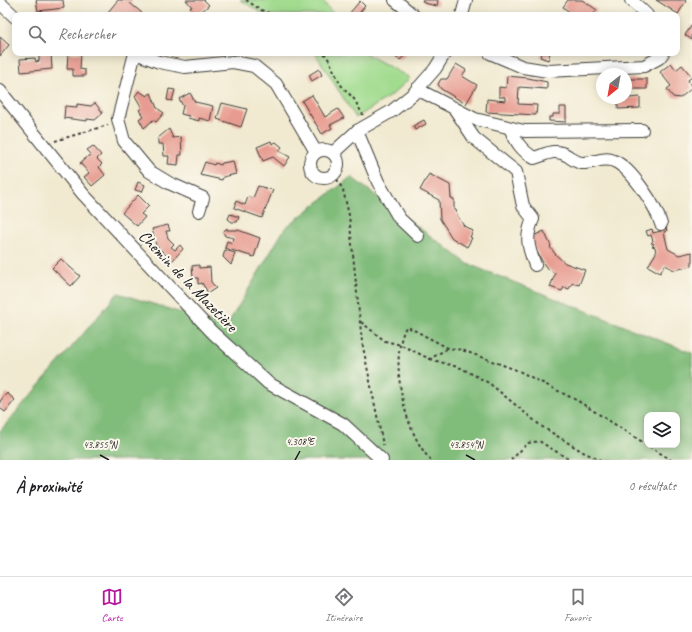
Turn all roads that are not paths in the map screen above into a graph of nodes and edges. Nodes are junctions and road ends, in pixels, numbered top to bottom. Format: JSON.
{"nodes":[{"id":1,"x":396,"y":0,"type":"edge"},
{"id":2,"x":466,"y":0,"type":"edge"},
{"id":3,"x":631,"y":0,"type":"edge"},
{"id":4,"x":0,"y":3,"type":"edge"},
{"id":5,"x":410,"y":12,"type":"edge"},
{"id":6,"x":463,"y":12,"type":"edge"},
{"id":7,"x":643,"y":12,"type":"edge"},
{"id":8,"x":12,"y":14,"type":"edge"},
{"id":9,"x":134,"y":56,"type":"edge"},
{"id":10,"x":143,"y":56,"type":"edge"},
{"id":11,"x":443,"y":56,"type":"edge"},
{"id":12,"x":496,"y":56,"type":"edge"},
{"id":13,"x":661,"y":56,"type":"edge"},
{"id":14,"x":417,"y":89,"type":"junction"},
{"id":15,"x":0,"y":91,"type":"edge"},
{"id":16,"x":454,"y":108,"type":"junction"},
{"id":17,"x":510,"y":128,"type":"junction"},
{"id":18,"x":642,"y":130,"type":"dead end"},
{"id":19,"x":358,"y":131,"type":"junction"},
{"id":20,"x":316,"y":152,"type":"junction"},
{"id":21,"x":333,"y":153,"type":"junction"},
{"id":22,"x":199,"y":211,"type":"dead end"},
{"id":23,"x":661,"y":224,"type":"dead end"},
{"id":24,"x":418,"y":236,"type":"dead end"},
{"id":25,"x":535,"y":265,"type":"dead end"},
{"id":26,"x":382,"y":460,"type":"edge"}],
"edges":[{"from":1,"to":5,"type":"street"},
{"from":2,"to":6,"type":"street"},
{"from":3,"to":7,"type":"street"},
{"from":4,"to":8,"type":"street"},
{"from":9,"to":22,"type":"street"},
{"from":10,"to":20,"type":"street"},
{"from":11,"to":14,"type":"street"},
{"from":12,"to":13,"type":"street"},
{"from":14,"to":16,"type":"street"},
{"from":14,"to":19,"type":"street"},
{"from":15,"to":26,"type":"street","name":"Chemin de la Mazetière"},
{"from":16,"to":17,"type":"street"},
{"from":16,"to":25,"type":"street"},
{"from":17,"to":18,"type":"street"},
{"from":17,"to":23,"type":"street"},
{"from":19,"to":21,"type":"street"},
{"from":19,"to":24,"type":"street"},
{"from":20,"to":21,"type":"street"},
{"from":20,"to":21,"type":"street"}]}
